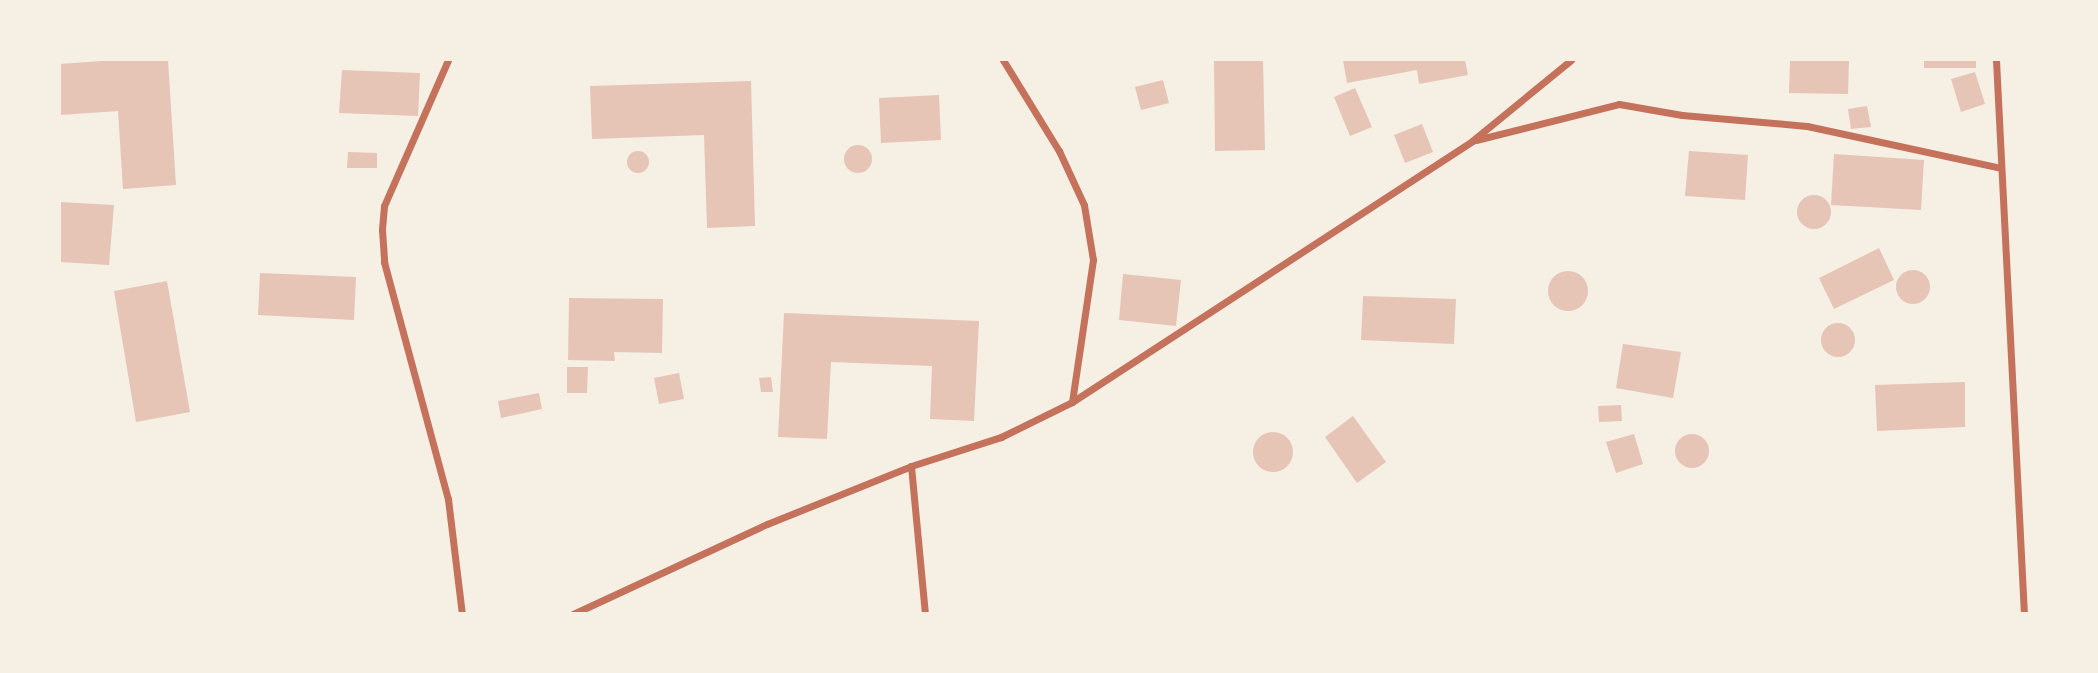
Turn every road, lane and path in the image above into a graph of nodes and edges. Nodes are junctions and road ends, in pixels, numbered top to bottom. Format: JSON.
{"nodes":[{"id":1,"x":448,"y":60,"type":"edge"},
{"id":2,"x":1003,"y":60,"type":"edge"},
{"id":3,"x":1571,"y":60,"type":"edge"},
{"id":4,"x":1996,"y":60,"type":"edge"},
{"id":5,"x":1472,"y":141,"type":"junction"},
{"id":6,"x":2001,"y":168,"type":"junction"},
{"id":7,"x":1072,"y":402,"type":"junction"},
{"id":8,"x":911,"y":466,"type":"junction"},
{"id":9,"x":462,"y":614,"type":"edge"},
{"id":10,"x":573,"y":614,"type":"edge"},
{"id":11,"x":925,"y":614,"type":"edge"},
{"id":12,"x":2024,"y":614,"type":"edge"}],
"edges":[{"from":1,"to":9,"type":"street"},
{"from":2,"to":7,"type":"street"},
{"from":3,"to":5,"type":"street"},
{"from":4,"to":6,"type":"street"},
{"from":5,"to":6,"type":"street"},
{"from":5,"to":7,"type":"street"},
{"from":6,"to":12,"type":"street"},
{"from":7,"to":8,"type":"street"},
{"from":8,"to":10,"type":"street"},
{"from":8,"to":11,"type":"street"}]}
